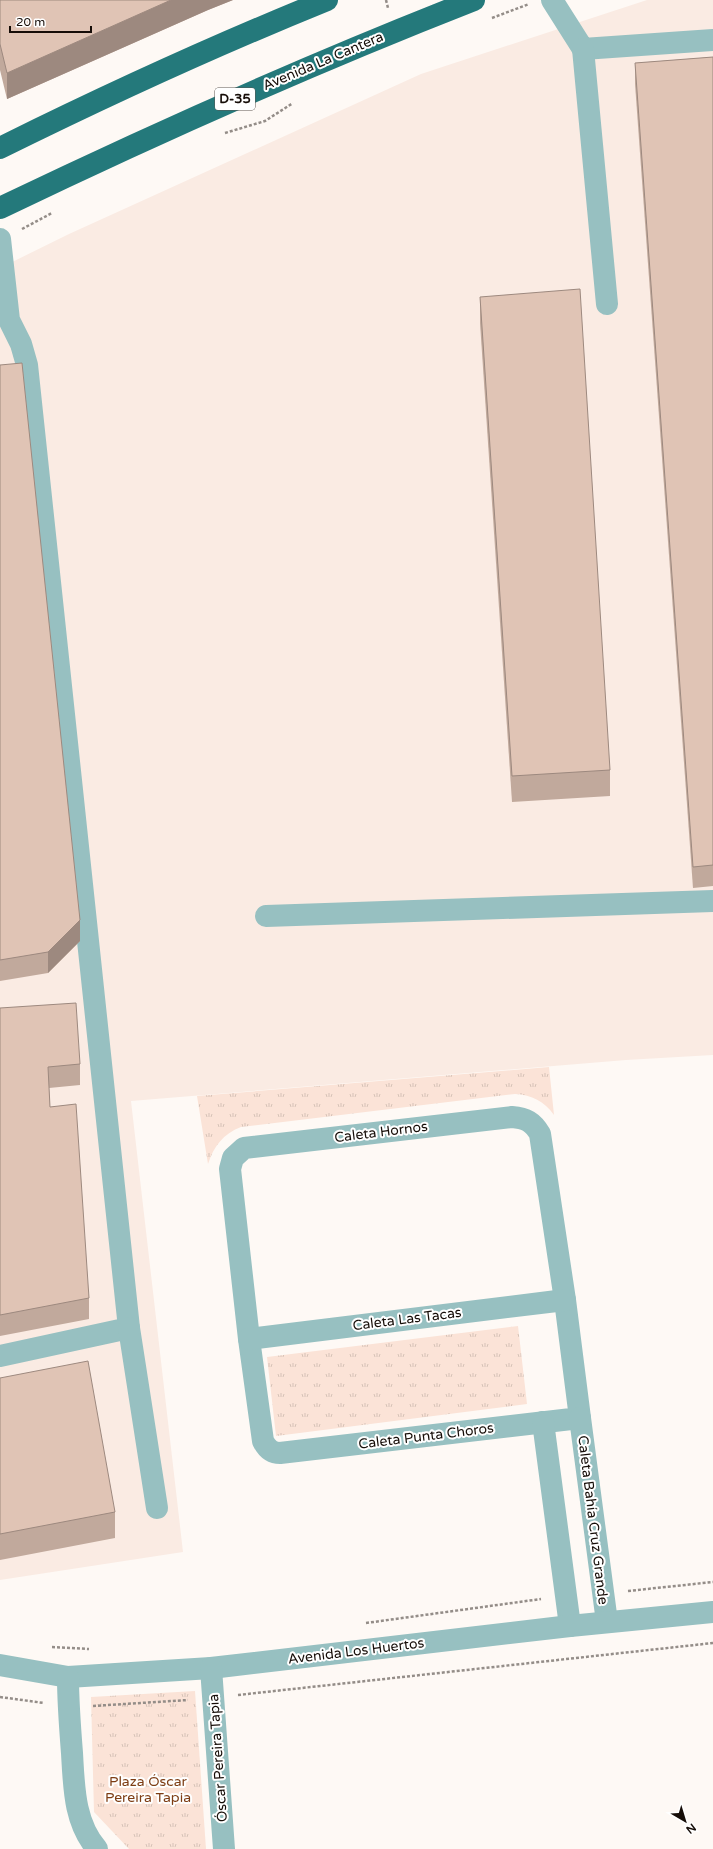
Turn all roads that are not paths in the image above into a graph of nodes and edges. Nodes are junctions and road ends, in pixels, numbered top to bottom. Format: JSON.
{"nodes":[{"id":1,"x":327,"y":0,"type":"edge"},
{"id":2,"x":474,"y":0,"type":"edge"},
{"id":3,"x":552,"y":0,"type":"edge"},
{"id":4,"x":713,"y":40,"type":"edge"},
{"id":5,"x":583,"y":49,"type":"junction"},
{"id":6,"x":0,"y":148,"type":"edge"},
{"id":7,"x":0,"y":208,"type":"edge"},
{"id":8,"x":0,"y":239,"type":"edge"},
{"id":9,"x":606,"y":304,"type":"dead end"},
{"id":10,"x":5,"y":321,"type":"edge"},
{"id":11,"x":713,"y":901,"type":"edge"},
{"id":12,"x":266,"y":916,"type":"dead end"},
{"id":13,"x":565,"y":1300,"type":"junction"},
{"id":14,"x":129,"y":1328,"type":"junction"},
{"id":15,"x":249,"y":1338,"type":"junction"},
{"id":16,"x":0,"y":1356,"type":"edge"},
{"id":17,"x":580,"y":1418,"type":"junction"},
{"id":18,"x":543,"y":1422,"type":"junction"},
{"id":19,"x":157,"y":1508,"type":"dead end"},
{"id":20,"x":713,"y":1612,"type":"edge"},
{"id":21,"x":607,"y":1622,"type":"junction"},
{"id":22,"x":570,"y":1626,"type":"junction"},
{"id":23,"x":0,"y":1666,"type":"edge"},
{"id":24,"x":211,"y":1668,"type":"junction"},
{"id":25,"x":68,"y":1677,"type":"junction"},
{"id":26,"x":97,"y":1849,"type":"edge"},
{"id":27,"x":224,"y":1849,"type":"edge"}],
"edges":[{"from":1,"to":6,"type":"highway"},
{"from":2,"to":7,"type":"highway","name":"Avenida La Cantera","number":"D-35"},
{"from":3,"to":5,"type":"street"},
{"from":4,"to":5,"type":"street"},
{"from":5,"to":9,"type":"street"},
{"from":8,"to":10,"type":"street"},
{"from":10,"to":14,"type":"street"},
{"from":11,"to":12,"type":"street"},
{"from":13,"to":15,"type":"street","name":"Caleta Las Tacas"},
{"from":13,"to":15,"type":"street","name":"Caleta Hornos"},
{"from":13,"to":17,"type":"street"},
{"from":14,"to":16,"type":"street"},
{"from":14,"to":19,"type":"street"},
{"from":15,"to":18,"type":"street","name":"Caleta Punta Choros"},
{"from":17,"to":18,"type":"street","name":"Caleta Punta Choros"},
{"from":17,"to":21,"type":"street","name":"Caleta Bahía Cruz Grande"},
{"from":18,"to":22,"type":"street"},
{"from":20,"to":21,"type":"street","name":"Avenida Los Huertos"},
{"from":21,"to":22,"type":"street","name":"Avenida Los Huertos"},
{"from":22,"to":24,"type":"street","name":"Avenida Los Huertos"},
{"from":23,"to":25,"type":"street","name":"Avenida Los Huertos"},
{"from":24,"to":25,"type":"street","name":"Avenida Los Huertos"},
{"from":24,"to":27,"type":"street","name":"Óscar Pereira Tapia"},
{"from":25,"to":26,"type":"street"}]}
